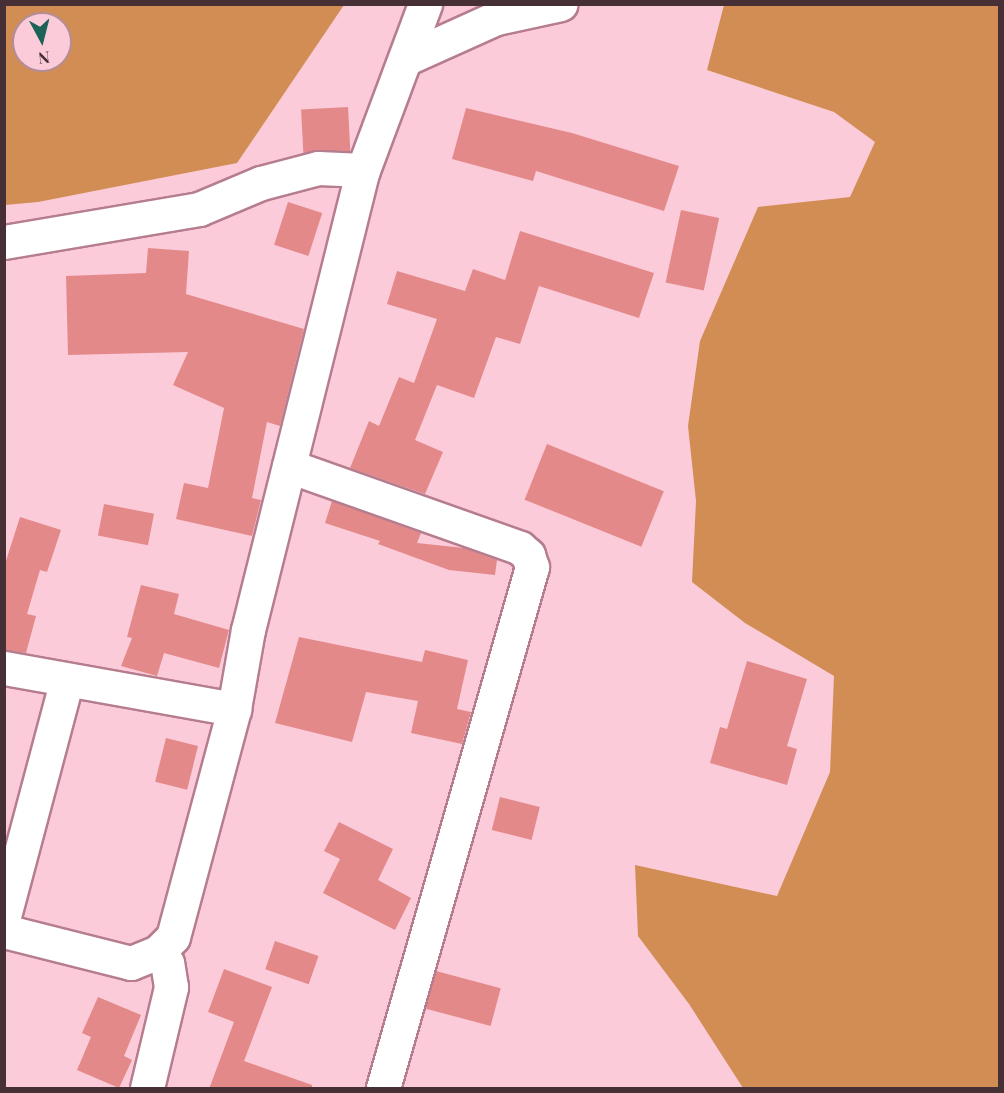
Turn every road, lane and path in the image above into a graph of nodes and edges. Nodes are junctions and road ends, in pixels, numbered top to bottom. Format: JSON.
{"nodes":[{"id":1,"x":425,"y":4,"type":"edge"},
{"id":2,"x":561,"y":4,"type":"edge"},
{"id":3,"x":405,"y":59,"type":"junction"},
{"id":4,"x":363,"y":170,"type":"junction"},
{"id":5,"x":4,"y":242,"type":"edge"},
{"id":6,"x":289,"y":466,"type":"junction"},
{"id":7,"x":4,"y":668,"type":"edge"},
{"id":8,"x":66,"y":680,"type":"junction"},
{"id":9,"x":234,"y":710,"type":"junction"},
{"id":10,"x":4,"y":916,"type":"edge"},
{"id":11,"x":4,"y":932,"type":"edge"},
{"id":12,"x":158,"y":952,"type":"junction"},
{"id":13,"x":147,"y":1089,"type":"edge"},
{"id":14,"x":383,"y":1089,"type":"edge"}],
"edges":[{"from":1,"to":3,"type":"street"},
{"from":2,"to":3,"type":"street"},
{"from":3,"to":4,"type":"street"},
{"from":4,"to":5,"type":"street"},
{"from":4,"to":6,"type":"street"},
{"from":6,"to":9,"type":"street"},
{"from":6,"to":14,"type":"street"},
{"from":7,"to":8,"type":"street"},
{"from":8,"to":9,"type":"street"},
{"from":8,"to":10,"type":"street"},
{"from":9,"to":12,"type":"street"},
{"from":11,"to":12,"type":"street"},
{"from":12,"to":13,"type":"street"}]}
